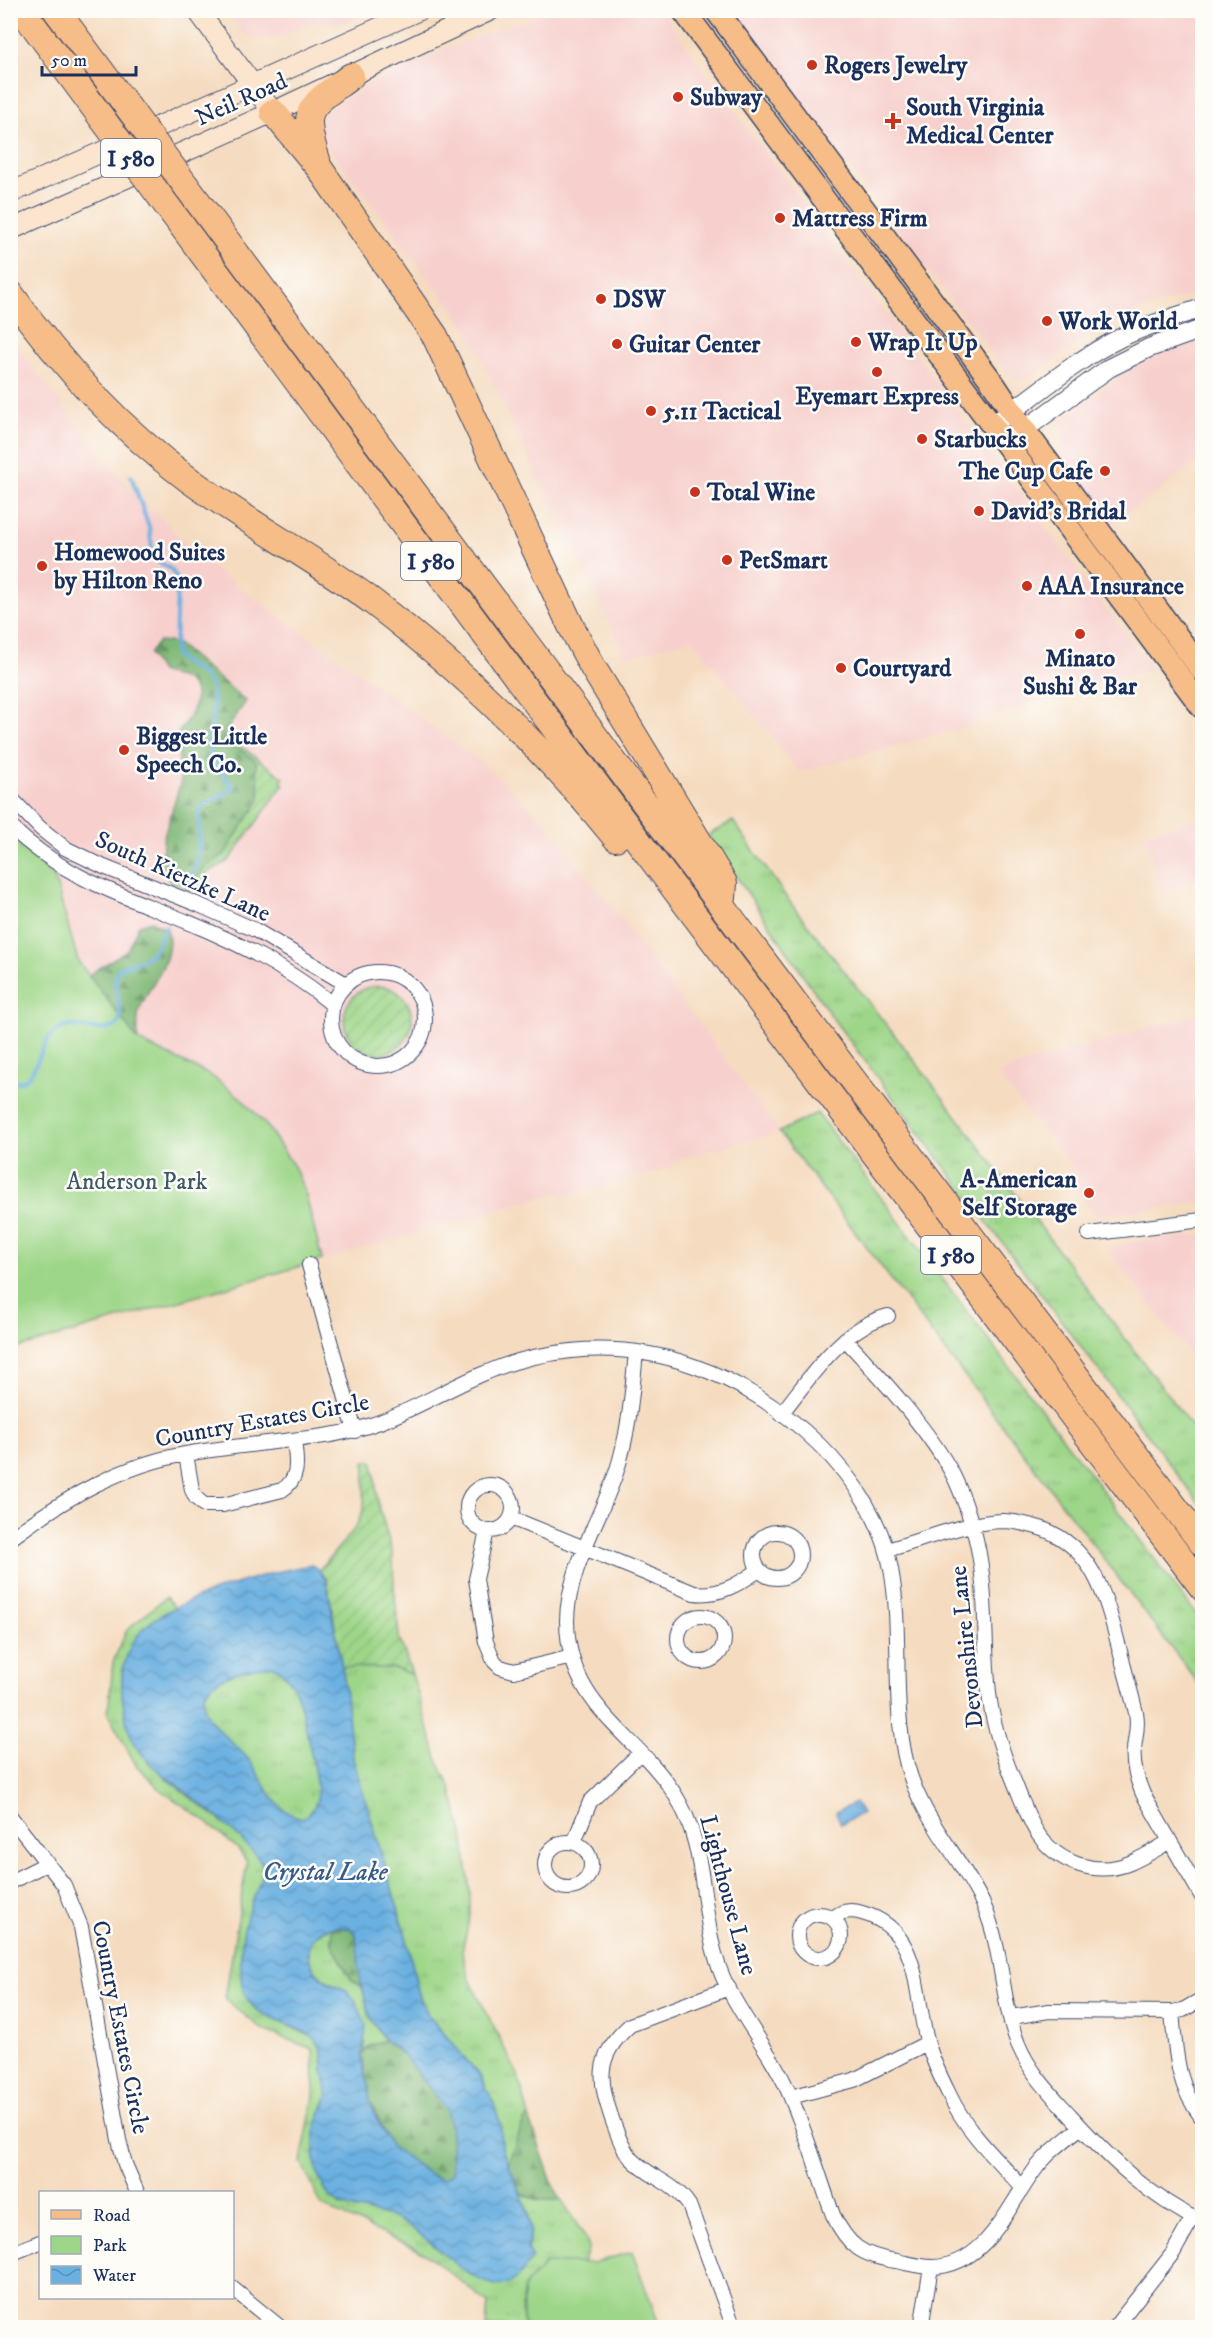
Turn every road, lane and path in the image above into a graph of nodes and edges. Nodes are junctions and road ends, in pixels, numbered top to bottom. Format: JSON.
{"nodes":[{"id":1,"x":22,"y":10,"type":"edge"},
{"id":2,"x":56,"y":10,"type":"edge"},
{"id":3,"x":197,"y":10,"type":"edge"},
{"id":4,"x":418,"y":10,"type":"edge"},
{"id":5,"x":491,"y":10,"type":"edge"},
{"id":6,"x":683,"y":10,"type":"edge"},
{"id":7,"x":716,"y":10,"type":"edge"},
{"id":8,"x":351,"y":76,"type":"junction"},
{"id":9,"x":253,"y":86,"type":"junction"},
{"id":10,"x":273,"y":112,"type":"junction"},
{"id":11,"x":320,"y":169,"type":"junction"},
{"id":12,"x":10,"y":194,"type":"edge"},
{"id":13,"x":10,"y":230,"type":"edge"},
{"id":14,"x":12,"y":297,"type":"edge"},
{"id":15,"x":1203,"y":308,"type":"edge"},
{"id":16,"x":1203,"y":329,"type":"edge"},
{"id":17,"x":1013,"y":411,"type":"junction"},
{"id":18,"x":1008,"y":432,"type":"junction"},
{"id":19,"x":1203,"y":670,"type":"edge"},
{"id":20,"x":1203,"y":706,"type":"edge"},
{"id":21,"x":10,"y":797,"type":"edge"},
{"id":22,"x":10,"y":826,"type":"edge"},
{"id":23,"x":723,"y":907,"type":"junction"},
{"id":24,"x":701,"y":922,"type":"junction"},
{"id":25,"x":346,"y":984,"type":"junction"},
{"id":26,"x":333,"y":1005,"type":"junction"},
{"id":27,"x":1203,"y":1220,"type":"edge"},
{"id":28,"x":1089,"y":1234,"type":"dead end"},
{"id":29,"x":309,"y":1265,"type":"dead end"},
{"id":30,"x":888,"y":1316,"type":"dead end"},
{"id":31,"x":845,"y":1339,"type":"junction"},
{"id":32,"x":636,"y":1352,"type":"junction"},
{"id":33,"x":781,"y":1414,"type":"junction"},
{"id":34,"x":355,"y":1431,"type":"junction"},
{"id":35,"x":294,"y":1440,"type":"junction"},
{"id":36,"x":186,"y":1454,"type":"junction"},
{"id":37,"x":511,"y":1518,"type":"junction"},
{"id":38,"x":972,"y":1526,"type":"junction"},
{"id":39,"x":487,"y":1531,"type":"junction"},
{"id":40,"x":10,"y":1539,"type":"edge"},
{"id":41,"x":1203,"y":1542,"type":"edge"},
{"id":42,"x":586,"y":1549,"type":"junction"},
{"id":43,"x":887,"y":1550,"type":"junction"},
{"id":44,"x":759,"y":1570,"type":"dead end"},
{"id":45,"x":1203,"y":1587,"type":"edge"},
{"id":46,"x":704,"y":1594,"type":"junction"},
{"id":47,"x":703,"y":1616,"type":"dead end"},
{"id":48,"x":572,"y":1658,"type":"junction"},
{"id":49,"x":639,"y":1753,"type":"junction"},
{"id":50,"x":10,"y":1816,"type":"edge"},
{"id":51,"x":1170,"y":1841,"type":"junction"},
{"id":52,"x":574,"y":1842,"type":"dead end"},
{"id":53,"x":48,"y":1863,"type":"junction"},
{"id":54,"x":10,"y":1882,"type":"edge"},
{"id":55,"x":1203,"y":1897,"type":"edge"},
{"id":56,"x":833,"y":1919,"type":"dead end"},
{"id":57,"x":729,"y":1988,"type":"junction"},
{"id":58,"x":1203,"y":1999,"type":"edge"},
{"id":59,"x":1172,"y":2012,"type":"junction"},
{"id":60,"x":1011,"y":2017,"type":"junction"},
{"id":61,"x":927,"y":2043,"type":"junction"},
{"id":62,"x":791,"y":2097,"type":"junction"},
{"id":63,"x":1203,"y":2118,"type":"edge"},
{"id":64,"x":1081,"y":2127,"type":"junction"},
{"id":65,"x":1023,"y":2188,"type":"junction"},
{"id":66,"x":136,"y":2191,"type":"edge"},
{"id":67,"x":1198,"y":2219,"type":"edge"},
{"id":68,"x":39,"y":2242,"type":"edge"},
{"id":69,"x":10,"y":2254,"type":"edge"},
{"id":70,"x":931,"y":2267,"type":"junction"},
{"id":71,"x":234,"y":2290,"type":"edge"},
{"id":72,"x":281,"y":2328,"type":"edge"},
{"id":73,"x":734,"y":2328,"type":"edge"},
{"id":74,"x":921,"y":2328,"type":"edge"},
{"id":75,"x":1114,"y":2328,"type":"edge"}],
"edges":[{"from":1,"to":24,"type":"highway","number":"I 580","bridge":true},
{"from":2,"to":23,"type":"highway","number":"I 580","bridge":true},
{"from":3,"to":9,"type":"main road"},
{"from":4,"to":9,"type":"main road","name":"Neil Road"},
{"from":5,"to":8,"type":"main road","name":"Neil Road"},
{"from":6,"to":18,"type":"main road"},
{"from":7,"to":17,"type":"main road"},
{"from":8,"to":10,"type":"main road","name":"Neil Road"},
{"from":8,"to":11,"type":"highway"},
{"from":9,"to":10,"type":"main road"},
{"from":9,"to":12,"type":"main road","name":"Neil Road"},
{"from":10,"to":11,"type":"highway"},
{"from":10,"to":13,"type":"main road","name":"Neil Road"},
{"from":11,"to":23,"type":"highway"},
{"from":14,"to":24,"type":"highway"},
{"from":15,"to":17,"type":"street"},
{"from":16,"to":18,"type":"street"},
{"from":17,"to":18,"type":"main road"},
{"from":18,"to":19,"type":"main road"},
{"from":18,"to":20,"type":"main road"},
{"from":21,"to":25,"type":"street","name":"South Kietzke Lane"},
{"from":22,"to":26,"type":"street","name":"South Kietzke Lane"},
{"from":23,"to":41,"type":"highway","number":"I 580"},
{"from":24,"to":45,"type":"highway","number":"I 580"},
{"from":25,"to":26,"type":"street"},
{"from":25,"to":26,"type":"street"},
{"from":27,"to":28,"type":"street"},
{"from":29,"to":34,"type":"street"},
{"from":30,"to":31,"type":"street"},
{"from":31,"to":33,"type":"street"},
{"from":31,"to":38,"type":"street","name":"Devonshire Lane"},
{"from":32,"to":33,"type":"street","name":"Country Estates Circle"},
{"from":32,"to":34,"type":"street","name":"Country Estates Circle"},
{"from":32,"to":42,"type":"street","name":"Lighthouse Lane"},
{"from":33,"to":43,"type":"street","name":"Country Estates Circle"},
{"from":34,"to":35,"type":"street","name":"Country Estates Circle"},
{"from":35,"to":36,"type":"street","name":"Country Estates Circle"},
{"from":35,"to":36,"type":"street"},
{"from":36,"to":40,"type":"street","name":"Country Estates Circle"},
{"from":37,"to":39,"type":"street"},
{"from":37,"to":39,"type":"street"},
{"from":37,"to":42,"type":"street"},
{"from":38,"to":43,"type":"street"},
{"from":38,"to":51,"type":"street"},
{"from":38,"to":51,"type":"street","name":"Devonshire Lane"},
{"from":39,"to":48,"type":"street"},
{"from":42,"to":46,"type":"street"},
{"from":42,"to":48,"type":"street","name":"Lighthouse Lane"},
{"from":43,"to":60,"type":"street","name":"Country Estates Circle"},
{"from":44,"to":46,"type":"street"},
{"from":46,"to":47,"type":"street"},
{"from":48,"to":49,"type":"street","name":"Lighthouse Lane"},
{"from":49,"to":52,"type":"street"},
{"from":49,"to":57,"type":"street","name":"Lighthouse Lane"},
{"from":50,"to":53,"type":"street","name":"Country Estates Circle"},
{"from":51,"to":55,"type":"street"},
{"from":53,"to":54,"type":"street"},
{"from":53,"to":66,"type":"street","name":"Country Estates Circle"},
{"from":56,"to":61,"type":"street"},
{"from":57,"to":62,"type":"street","name":"Lighthouse Lane"},
{"from":57,"to":73,"type":"street"},
{"from":58,"to":59,"type":"street"},
{"from":59,"to":60,"type":"street"},
{"from":59,"to":63,"type":"street"},
{"from":60,"to":64,"type":"street","name":"Country Estates Circle"},
{"from":61,"to":62,"type":"street"},
{"from":61,"to":65,"type":"street"},
{"from":62,"to":70,"type":"street","name":"Lighthouse Lane"},
{"from":64,"to":65,"type":"street","name":"Lighthouse Lane"},
{"from":64,"to":67,"type":"street","name":"Country Estates Circle"},
{"from":65,"to":70,"type":"street","name":"Lighthouse Lane"},
{"from":67,"to":75,"type":"street"},
{"from":68,"to":69,"type":"street"},
{"from":70,"to":74,"type":"street"},
{"from":71,"to":72,"type":"street"}]}
